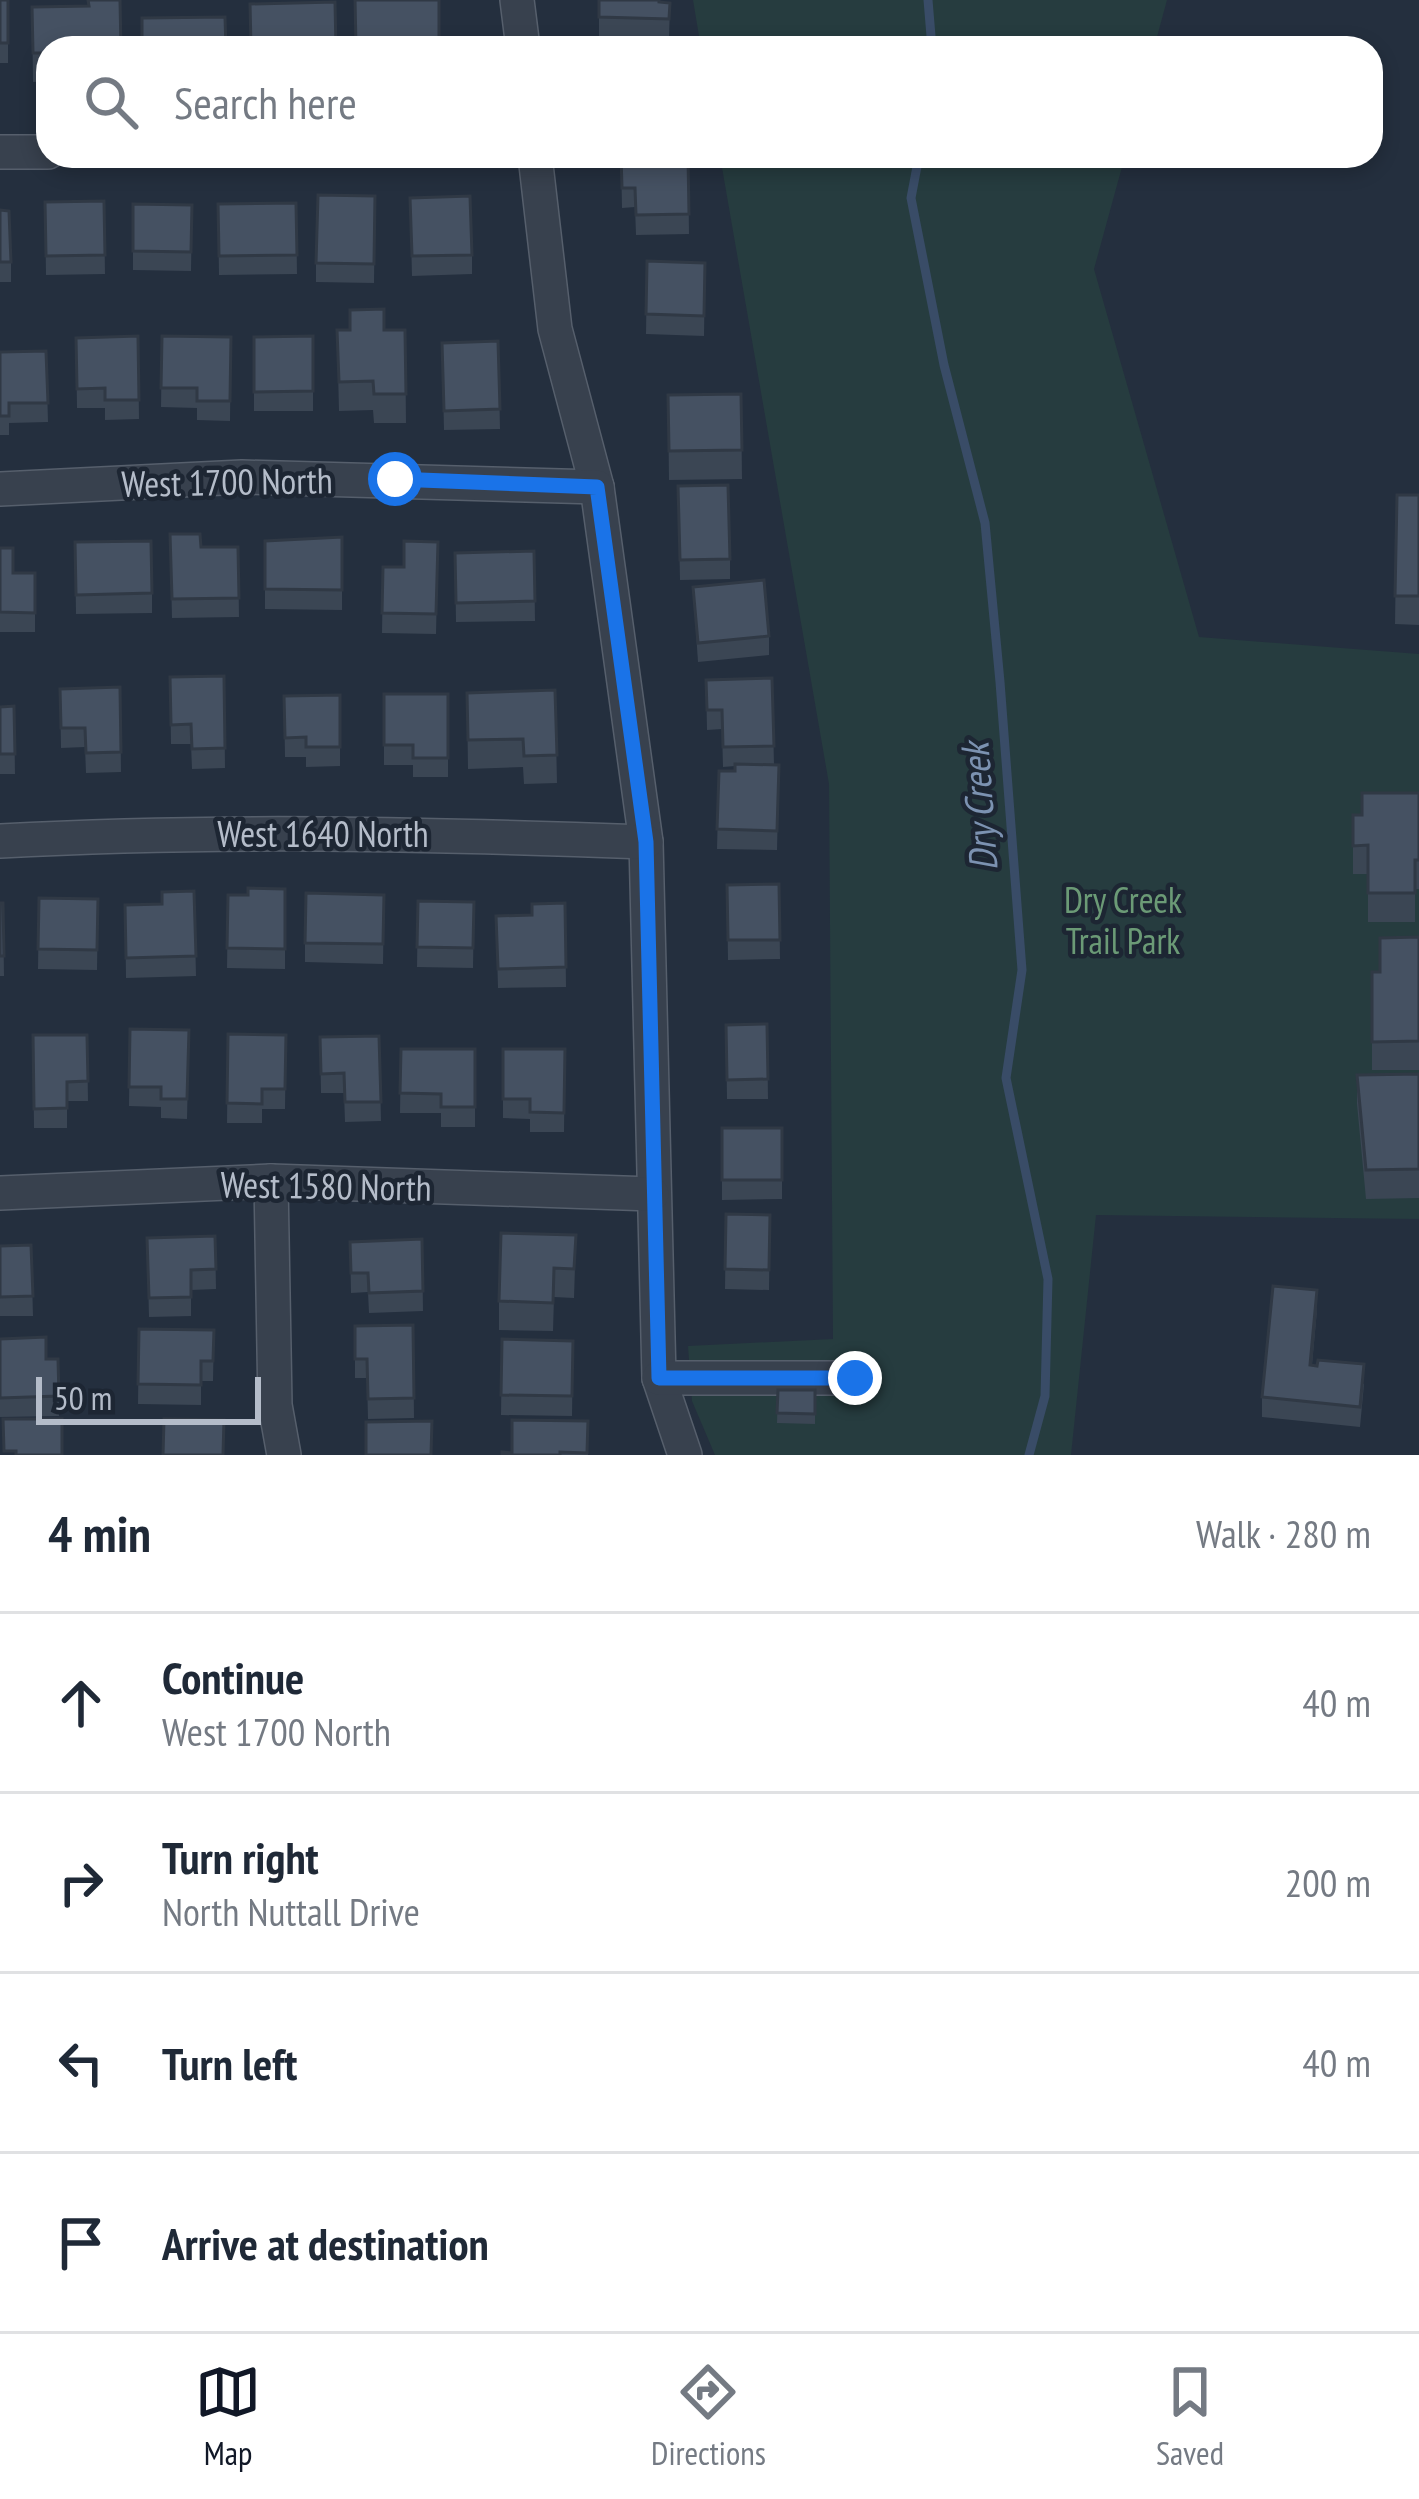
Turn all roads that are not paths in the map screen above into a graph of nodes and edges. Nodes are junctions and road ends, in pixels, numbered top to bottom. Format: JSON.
{"nodes":[{"id":1,"x":517,"y":0,"type":"edge"},
{"id":2,"x":522,"y":36,"type":"edge"},
{"id":3,"x":0,"y":152,"type":"edge"},
{"id":4,"x":36,"y":152,"type":"edge"},
{"id":5,"x":536,"y":168,"type":"edge"},
{"id":6,"x":597,"y":487,"type":"junction"},
{"id":7,"x":0,"y":489,"type":"edge"},
{"id":8,"x":0,"y":841,"type":"edge"},
{"id":9,"x":646,"y":842,"type":"junction"},
{"id":10,"x":271,"y":1181,"type":"junction"},
{"id":11,"x":0,"y":1193,"type":"edge"},
{"id":12,"x":652,"y":1194,"type":"junction"},
{"id":13,"x":659,"y":1378,"type":"junction"},
{"id":14,"x":855,"y":1378,"type":"dead end"},
{"id":15,"x":284,"y":1455,"type":"edge"},
{"id":16,"x":685,"y":1455,"type":"edge"}],
"edges":[{"from":1,"to":2,"type":"street"},
{"from":3,"to":4,"type":"street"},
{"from":5,"to":6,"type":"street"},
{"from":6,"to":7,"type":"street","name":"West 1700 North"},
{"from":6,"to":9,"type":"street"},
{"from":8,"to":9,"type":"street","name":"West 1640 North"},
{"from":9,"to":12,"type":"street"},
{"from":10,"to":11,"type":"street","name":"West 1580 North"},
{"from":10,"to":12,"type":"street","name":"West 1580 North"},
{"from":10,"to":15,"type":"street"},
{"from":12,"to":13,"type":"street"},
{"from":13,"to":14,"type":"street"},
{"from":13,"to":16,"type":"street"}]}
